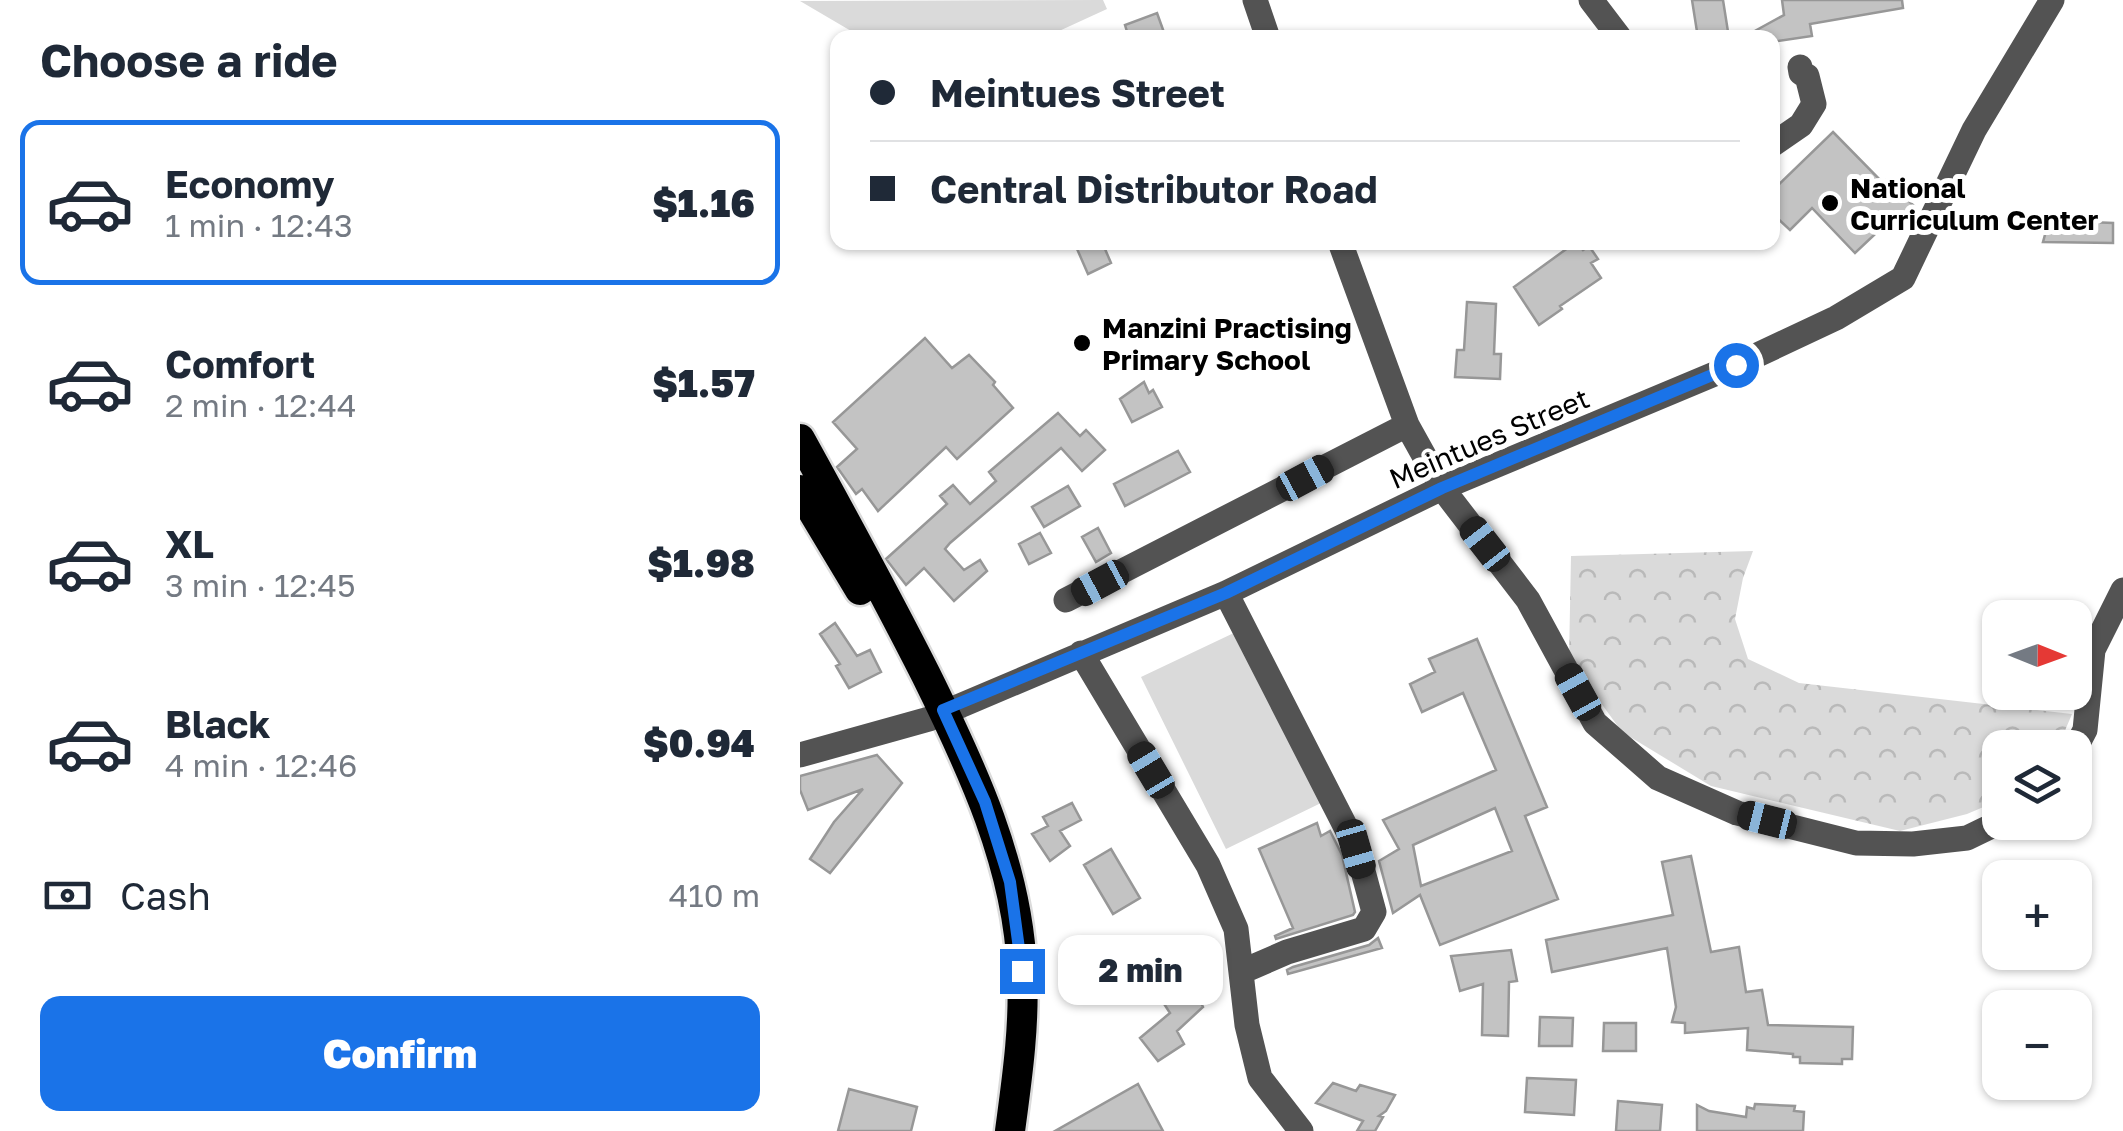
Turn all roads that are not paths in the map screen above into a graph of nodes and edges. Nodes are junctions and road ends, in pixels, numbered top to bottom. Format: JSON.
{"nodes":[{"id":1,"x":1255,"y":0,"type":"edge"},
{"id":2,"x":1591,"y":0,"type":"edge"},
{"id":3,"x":2052,"y":0,"type":"edge"},
{"id":4,"x":1265,"y":30,"type":"edge"},
{"id":5,"x":1614,"y":30,"type":"edge"},
{"id":6,"x":1800,"y":67,"type":"dead end"},
{"id":7,"x":1780,"y":139,"type":"edge"},
{"id":8,"x":1343,"y":250,"type":"edge"},
{"id":9,"x":1407,"y":425,"type":"junction"},
{"id":10,"x":800,"y":439,"type":"edge"},
{"id":11,"x":1442,"y":488,"type":"junction"},
{"id":12,"x":800,"y":490,"type":"edge"},
{"id":13,"x":2123,"y":590,"type":"edge"},
{"id":14,"x":1226,"y":593,"type":"junction"},
{"id":15,"x":1066,"y":600,"type":"dead end"},
{"id":16,"x":1081,"y":653,"type":"junction"},
{"id":17,"x":936,"y":715,"type":"junction"},
{"id":18,"x":2085,"y":730,"type":"edge"},
{"id":19,"x":800,"y":755,"type":"edge"},
{"id":20,"x":1982,"y":830,"type":"edge"},
{"id":21,"x":1241,"y":972,"type":"junction"},
{"id":22,"x":1297,"y":1127,"type":"edge"},
{"id":23,"x":988,"y":1131,"type":"edge"},
{"id":24,"x":1010,"y":1131,"type":"edge"}],
"edges":[{"from":1,"to":4,"type":"street"},
{"from":2,"to":5,"type":"street"},
{"from":3,"to":11,"type":"street","name":"Meintues Street"},
{"from":6,"to":7,"type":"street"},
{"from":8,"to":9,"type":"street"},
{"from":9,"to":11,"type":"street"},
{"from":9,"to":15,"type":"street"},
{"from":10,"to":17,"type":"highway"},
{"from":11,"to":14,"type":"street","name":"Meintues Street"},
{"from":11,"to":20,"type":"street"},
{"from":12,"to":17,"type":"highway"},
{"from":13,"to":18,"type":"street"},
{"from":14,"to":16,"type":"street","name":"Meintues Street"},
{"from":14,"to":21,"type":"street"},
{"from":16,"to":17,"type":"street","name":"Meintues Street"},
{"from":16,"to":21,"type":"street"},
{"from":17,"to":19,"type":"street","name":"Meintues Street"},
{"from":17,"to":23,"type":"highway"},
{"from":17,"to":24,"type":"highway"},
{"from":21,"to":22,"type":"street"}]}
